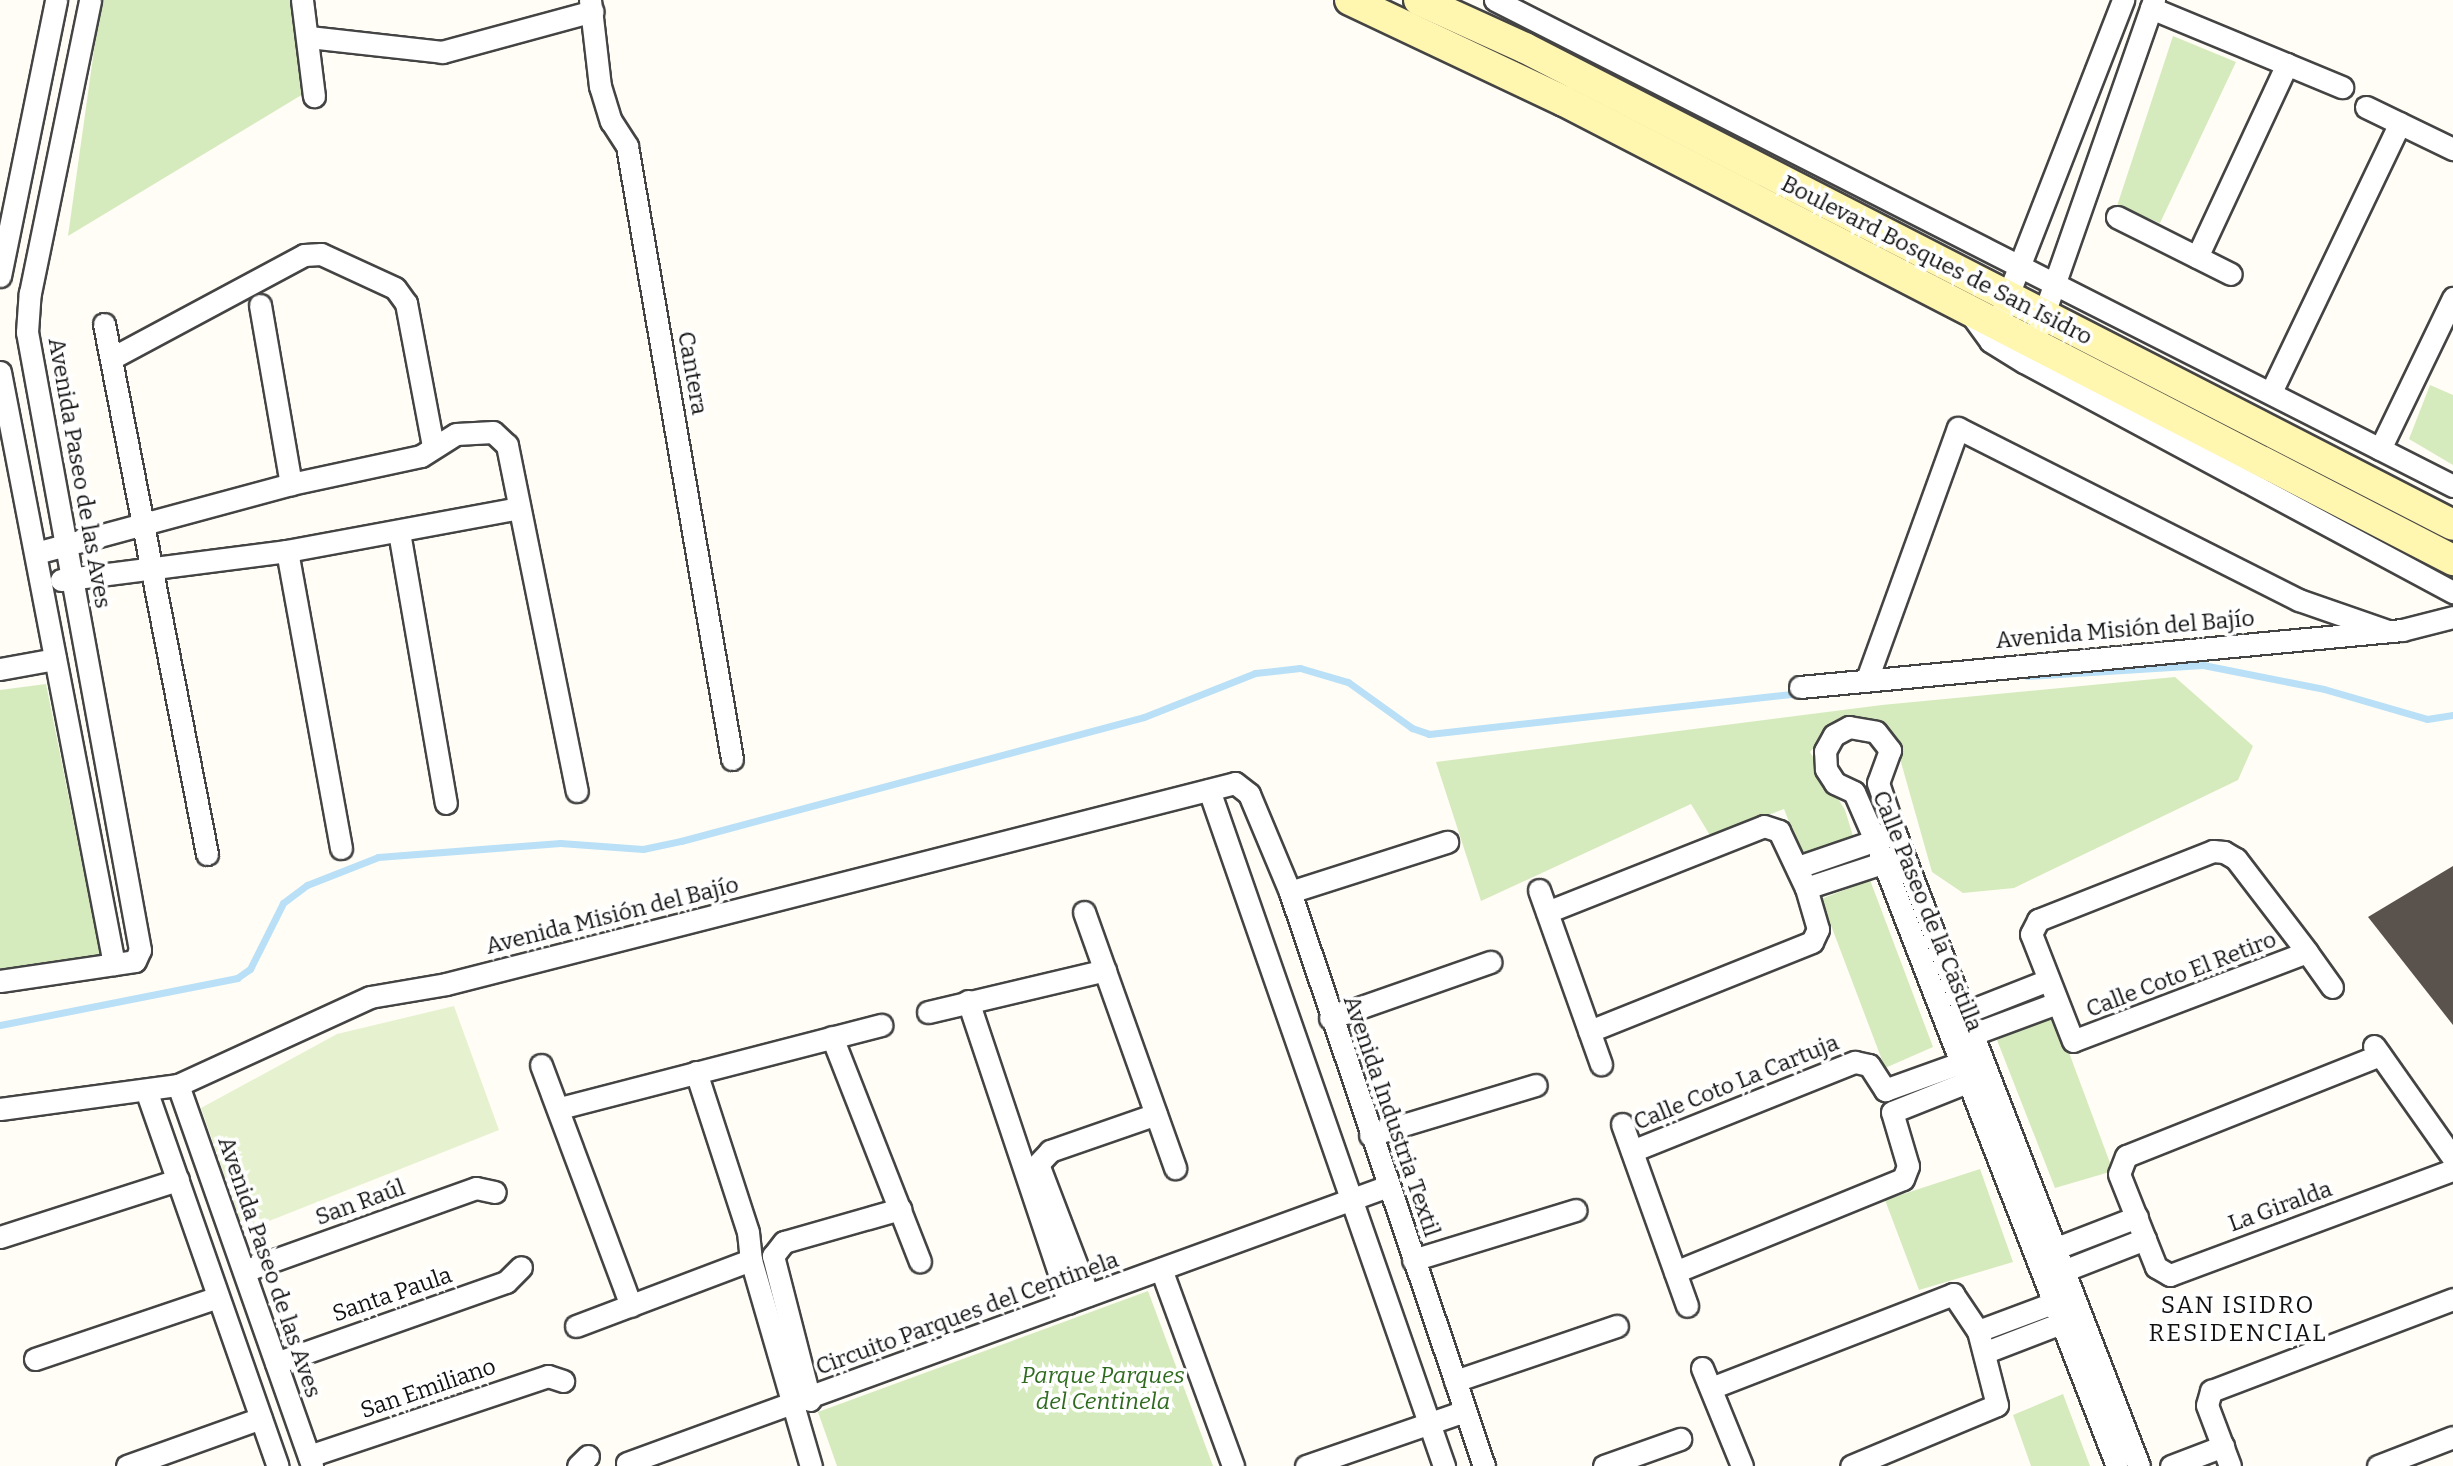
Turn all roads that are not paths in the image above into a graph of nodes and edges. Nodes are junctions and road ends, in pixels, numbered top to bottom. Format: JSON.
{"nodes":[{"id":1,"x":56,"y":0,"type":"edge"},
{"id":2,"x":90,"y":0,"type":"edge"},
{"id":3,"x":302,"y":0,"type":"edge"},
{"id":4,"x":1350,"y":0,"type":"edge"},
{"id":5,"x":1419,"y":0,"type":"edge"},
{"id":6,"x":1495,"y":0,"type":"edge"},
{"id":7,"x":2123,"y":0,"type":"edge"},
{"id":8,"x":2153,"y":4,"type":"edge"},
{"id":9,"x":592,"y":6,"type":"edge"},
{"id":10,"x":309,"y":37,"type":"junction"},
{"id":11,"x":2287,"y":64,"type":"junction"},
{"id":12,"x":2342,"y":88,"type":"dead end"},
{"id":13,"x":314,"y":96,"type":"dead end"},
{"id":14,"x":36,"y":101,"type":"junction"},
{"id":15,"x":2366,"y":107,"type":"dead end"},
{"id":16,"x":68,"y":108,"type":"junction"},
{"id":17,"x":2400,"y":124,"type":"junction"},
{"id":18,"x":2453,"y":149,"type":"edge"},
{"id":19,"x":2117,"y":217,"type":"dead end"},
{"id":20,"x":2197,"y":257,"type":"junction"},
{"id":21,"x":2020,"y":264,"type":"junction"},
{"id":22,"x":2231,"y":274,"type":"dead end"},
{"id":23,"x":0,"y":276,"type":"edge"},
{"id":24,"x":2058,"y":283,"type":"junction"},
{"id":25,"x":0,"y":286,"type":"edge"},
{"id":26,"x":30,"y":293,"type":"junction"},
{"id":27,"x":2453,"y":298,"type":"edge"},
{"id":28,"x":260,"y":305,"type":"dead end"},
{"id":29,"x":1998,"y":320,"type":"junction"},
{"id":30,"x":104,"y":324,"type":"dead end"},
{"id":31,"x":2034,"y":340,"type":"junction"},
{"id":32,"x":112,"y":358,"type":"junction"},
{"id":33,"x":0,"y":372,"type":"edge"},
{"id":34,"x":2271,"y":392,"type":"junction"},
{"id":35,"x":433,"y":446,"type":"junction"},
{"id":36,"x":2380,"y":449,"type":"junction"},
{"id":37,"x":291,"y":484,"type":"junction"},
{"id":38,"x":2453,"y":486,"type":"edge"},
{"id":39,"x":519,"y":508,"type":"junction"},
{"id":40,"x":144,"y":523,"type":"junction"},
{"id":41,"x":2453,"y":525,"type":"edge"},
{"id":42,"x":399,"y":532,"type":"junction"},
{"id":43,"x":66,"y":548,"type":"junction"},
{"id":44,"x":287,"y":551,"type":"junction"},
{"id":45,"x":36,"y":553,"type":"junction"},
{"id":46,"x":2453,"y":560,"type":"edge"},
{"id":47,"x":151,"y":572,"type":"junction"},
{"id":48,"x":72,"y":578,"type":"junction"},
{"id":49,"x":42,"y":585,"type":"junction"},
{"id":50,"x":2453,"y":592,"type":"edge"},
{"id":51,"x":2453,"y":617,"type":"edge"},
{"id":52,"x":2388,"y":631,"type":"junction"},
{"id":53,"x":55,"y":659,"type":"junction"},
{"id":54,"x":0,"y":669,"type":"edge"},
{"id":55,"x":1867,"y":679,"type":"junction"},
{"id":56,"x":1800,"y":687,"type":"dead end"},
{"id":57,"x":732,"y":759,"type":"dead end"},
{"id":58,"x":1244,"y":786,"type":"joint"},
{"id":59,"x":1209,"y":790,"type":"junction"},
{"id":60,"x":577,"y":791,"type":"dead end"},
{"id":61,"x":446,"y":803,"type":"dead end"},
{"id":62,"x":1885,"y":837,"type":"junction"},
{"id":63,"x":1447,"y":842,"type":"dead end"},
{"id":64,"x":341,"y":848,"type":"dead end"},
{"id":65,"x":207,"y":854,"type":"dead end"},
{"id":66,"x":1903,"y":857,"type":"junction"},
{"id":67,"x":1881,"y":862,"type":"junction"},
{"id":68,"x":1798,"y":867,"type":"junction"},
{"id":69,"x":1806,"y":888,"type":"junction"},
{"id":70,"x":1539,"y":890,"type":"dead end"},
{"id":71,"x":1290,"y":892,"type":"junction"},
{"id":72,"x":1084,"y":912,"type":"dead end"},
{"id":73,"x":1547,"y":912,"type":"junction"},
{"id":74,"x":2308,"y":952,"type":"junction"},
{"id":75,"x":1490,"y":962,"type":"dead end"},
{"id":76,"x":114,"y":964,"type":"junction"},
{"id":77,"x":1105,"y":970,"type":"junction"},
{"id":78,"x":2048,"y":980,"type":"junction"},
{"id":79,"x":0,"y":981,"type":"edge"},
{"id":80,"x":2332,"y":987,"type":"dead end"},
{"id":81,"x":968,"y":1002,"type":"junction"},
{"id":82,"x":2057,"y":1003,"type":"junction"},
{"id":83,"x":928,"y":1012,"type":"dead end"},
{"id":84,"x":1329,"y":1018,"type":"junction"},
{"id":85,"x":1953,"y":1018,"type":"junction"},
{"id":86,"x":881,"y":1025,"type":"dead end"},
{"id":87,"x":1589,"y":1031,"type":"junction"},
{"id":88,"x":1972,"y":1035,"type":"junction"},
{"id":89,"x":832,"y":1037,"type":"junction"},
{"id":90,"x":1951,"y":1042,"type":"junction"},
{"id":91,"x":1601,"y":1064,"type":"dead end"},
{"id":92,"x":541,"y":1065,"type":"dead end"},
{"id":93,"x":696,"y":1072,"type":"junction"},
{"id":94,"x":1964,"y":1072,"type":"junction"},
{"id":95,"x":178,"y":1085,"type":"junction"},
{"id":96,"x":1536,"y":1086,"type":"dead end"},
{"id":97,"x":146,"y":1090,"type":"junction"},
{"id":98,"x":560,"y":1108,"type":"junction"},
{"id":99,"x":0,"y":1109,"type":"edge"},
{"id":100,"x":1156,"y":1114,"type":"junction"},
{"id":101,"x":1622,"y":1124,"type":"dead end"},
{"id":102,"x":1370,"y":1135,"type":"junction"},
{"id":103,"x":1632,"y":1151,"type":"junction"},
{"id":104,"x":2453,"y":1158,"type":"edge"},
{"id":105,"x":1175,"y":1168,"type":"dead end"},
{"id":106,"x":2453,"y":1170,"type":"edge"},
{"id":107,"x":177,"y":1180,"type":"junction"},
{"id":108,"x":1388,"y":1186,"type":"junction"},
{"id":109,"x":495,"y":1192,"type":"dead end"},
{"id":110,"x":1352,"y":1200,"type":"junction"},
{"id":111,"x":900,"y":1209,"type":"junction"},
{"id":112,"x":1576,"y":1210,"type":"dead end"},
{"id":113,"x":2137,"y":1217,"type":"junction"},
{"id":114,"x":0,"y":1237,"type":"edge"},
{"id":115,"x":2145,"y":1239,"type":"junction"},
{"id":116,"x":2045,"y":1253,"type":"junction"},
{"id":117,"x":751,"y":1260,"type":"junction"},
{"id":118,"x":1413,"y":1260,"type":"junction"},
{"id":119,"x":920,"y":1261,"type":"dead end"},
{"id":120,"x":521,"y":1267,"type":"dead end"},
{"id":121,"x":1161,"y":1269,"type":"junction"},
{"id":122,"x":244,"y":1271,"type":"junction"},
{"id":123,"x":1675,"y":1272,"type":"junction"},
{"id":124,"x":2054,"y":1275,"type":"junction"},
{"id":125,"x":218,"y":1297,"type":"junction"},
{"id":126,"x":1079,"y":1299,"type":"junction"},
{"id":127,"x":2453,"y":1299,"type":"edge"},
{"id":128,"x":2053,"y":1303,"type":"junction"},
{"id":129,"x":632,"y":1306,"type":"junction"},
{"id":130,"x":1687,"y":1306,"type":"dead end"},
{"id":131,"x":2061,"y":1323,"type":"junction"},
{"id":132,"x":576,"y":1326,"type":"dead end"},
{"id":133,"x":1617,"y":1326,"type":"dead end"},
{"id":134,"x":1978,"y":1331,"type":"junction"},
{"id":135,"x":1986,"y":1352,"type":"junction"},
{"id":136,"x":42,"y":1356,"type":"dead end"},
{"id":137,"x":276,"y":1363,"type":"junction"},
{"id":138,"x":1702,"y":1368,"type":"dead end"},
{"id":139,"x":563,"y":1381,"type":"dead end"},
{"id":140,"x":1454,"y":1381,"type":"junction"},
{"id":141,"x":1711,"y":1388,"type":"junction"},
{"id":142,"x":800,"y":1404,"type":"junction"},
{"id":143,"x":1465,"y":1410,"type":"junction"},
{"id":144,"x":261,"y":1418,"type":"junction"},
{"id":145,"x":1429,"y":1423,"type":"junction"},
{"id":146,"x":2453,"y":1437,"type":"edge"},
{"id":147,"x":1680,"y":1439,"type":"dead end"},
{"id":148,"x":2227,"y":1456,"type":"edge"},
{"id":149,"x":311,"y":1461,"type":"edge"},
{"id":150,"x":627,"y":1463,"type":"dead end"},
{"id":151,"x":127,"y":1466,"type":"edge"},
{"id":152,"x":278,"y":1466,"type":"edge"},
{"id":153,"x":811,"y":1466,"type":"edge"},
{"id":154,"x":1233,"y":1466,"type":"edge"},
{"id":155,"x":1306,"y":1466,"type":"edge"},
{"id":156,"x":1444,"y":1466,"type":"edge"},
{"id":157,"x":1484,"y":1466,"type":"edge"},
{"id":158,"x":1604,"y":1466,"type":"edge"},
{"id":159,"x":1742,"y":1466,"type":"edge"},
{"id":160,"x":1851,"y":1466,"type":"edge"},
{"id":161,"x":2117,"y":1466,"type":"edge"},
{"id":162,"x":2139,"y":1466,"type":"edge"},
{"id":163,"x":2171,"y":1466,"type":"edge"},
{"id":164,"x":2378,"y":1466,"type":"edge"}],
"edges":[{"from":1,"to":14,"type":"street"},
{"from":2,"to":16,"type":"street","name":"Avenida Paseo de las Aves"},
{"from":3,"to":10,"type":"street"},
{"from":4,"to":29,"type":"main road","name":"Boulevard Bosques de San Isidro"},
{"from":5,"to":29,"type":"main road","name":"Boulevard Bosques de San Isidro"},
{"from":6,"to":21,"type":"street","name":"Boulevard Bosques de San Isidro"},
{"from":7,"to":21,"type":"street"},
{"from":8,"to":11,"type":"street"},
{"from":8,"to":24,"type":"street"},
{"from":9,"to":10,"type":"street"},
{"from":9,"to":57,"type":"street","name":"Cantera"},
{"from":10,"to":13,"type":"street"},
{"from":11,"to":12,"type":"street"},
{"from":11,"to":20,"type":"street"},
{"from":14,"to":16,"type":"street"},
{"from":14,"to":23,"type":"street"},
{"from":15,"to":17,"type":"street"},
{"from":16,"to":26,"type":"street","name":"Avenida Paseo de las Aves"},
{"from":17,"to":18,"type":"street"},
{"from":17,"to":34,"type":"street"},
{"from":19,"to":20,"type":"street"},
{"from":20,"to":22,"type":"street"},
{"from":21,"to":24,"type":"street","name":"Boulevard Bosques de San Isidro"},
{"from":21,"to":29,"type":"street"},
{"from":24,"to":31,"type":"street"},
{"from":24,"to":34,"type":"street","name":"Boulevard Bosques de San Isidro"},
{"from":25,"to":26,"type":"street"},
{"from":26,"to":43,"type":"street","name":"Avenida Paseo de las Aves"},
{"from":27,"to":36,"type":"street"},
{"from":28,"to":37,"type":"street"},
{"from":29,"to":31,"type":"main road","name":"Boulevard Bosques de San Isidro"},
{"from":30,"to":32,"type":"street"},
{"from":31,"to":41,"type":"main road","name":"Boulevard Bosques de San Isidro"},
{"from":31,"to":46,"type":"main road","name":"Boulevard Bosques de San Isidro"},
{"from":31,"to":50,"type":"street","name":"Boulevard Bosques de San Isidro"},
{"from":32,"to":35,"type":"street"},
{"from":32,"to":40,"type":"street"},
{"from":33,"to":45,"type":"street"},
{"from":34,"to":36,"type":"street","name":"Boulevard Bosques de San Isidro"},
{"from":35,"to":37,"type":"street"},
{"from":35,"to":39,"type":"street"},
{"from":36,"to":38,"type":"street","name":"Boulevard Bosques de San Isidro"},
{"from":37,"to":40,"type":"street"},
{"from":39,"to":42,"type":"street"},
{"from":39,"to":60,"type":"street"},
{"from":40,"to":43,"type":"street"},
{"from":40,"to":47,"type":"street"},
{"from":42,"to":44,"type":"street"},
{"from":42,"to":61,"type":"street"},
{"from":43,"to":45,"type":"street"},
{"from":43,"to":48,"type":"street","name":"Avenida Paseo de las Aves"},
{"from":44,"to":47,"type":"street"},
{"from":44,"to":64,"type":"street"},
{"from":45,"to":49,"type":"street"},
{"from":47,"to":48,"type":"street"},
{"from":47,"to":65,"type":"street"},
{"from":48,"to":49,"type":"street"},
{"from":48,"to":76,"type":"street","name":"Avenida Paseo de las Aves"},
{"from":49,"to":53,"type":"street"},
{"from":51,"to":52,"type":"street","name":"Avenida Misión del Bajío"},
{"from":52,"to":55,"type":"street","name":"Avenida Misión del Bajío"},
{"from":52,"to":55,"type":"street"},
{"from":53,"to":54,"type":"street"},
{"from":53,"to":76,"type":"street"},
{"from":55,"to":56,"type":"street","name":"Avenida Misión del Bajío"},
{"from":58,"to":59,"type":"street","name":"Avenida Misión del Bajío"},
{"from":58,"to":71,"type":"street","name":"Avenida Industria Textil"},
{"from":59,"to":95,"type":"street","name":"Avenida Misión del Bajío"},
{"from":59,"to":110,"type":"street"},
{"from":62,"to":62,"type":"street","name":"Calle Paseo de la Castilla"},
{"from":62,"to":66,"type":"street","name":"Calle Paseo de la Castilla"},
{"from":62,"to":67,"type":"street","name":"Calle Paseo de la Castilla"},
{"from":62,"to":68,"type":"street"},
{"from":63,"to":71,"type":"street"},
{"from":66,"to":67,"type":"street"},
{"from":66,"to":85,"type":"street","name":"Calle Paseo de la Castilla"},
{"from":67,"to":69,"type":"street"},
{"from":67,"to":85,"type":"street","name":"Calle Paseo de la Castilla"},
{"from":68,"to":69,"type":"street"},
{"from":68,"to":73,"type":"street"},
{"from":69,"to":87,"type":"street"},
{"from":70,"to":73,"type":"street"},
{"from":71,"to":84,"type":"street","name":"Avenida Industria Textil"},
{"from":72,"to":77,"type":"street"},
{"from":73,"to":87,"type":"street"},
{"from":74,"to":78,"type":"street","name":"Calle Coto El Retiro"},
{"from":74,"to":80,"type":"street","name":"Calle Coto El Retiro"},
{"from":74,"to":82,"type":"street","name":"Calle Coto El Retiro"},
{"from":75,"to":84,"type":"street"},
{"from":76,"to":79,"type":"street"},
{"from":77,"to":81,"type":"street"},
{"from":77,"to":100,"type":"street"},
{"from":78,"to":82,"type":"street","name":"Calle Coto El Retiro"},
{"from":78,"to":85,"type":"street"},
{"from":81,"to":83,"type":"street"},
{"from":81,"to":126,"type":"street"},
{"from":82,"to":88,"type":"street"},
{"from":84,"to":102,"type":"street","name":"Avenida Industria Textil"},
{"from":85,"to":88,"type":"street","name":"Calle Paseo de la Castilla"},
{"from":85,"to":90,"type":"street","name":"Calle Paseo de la Castilla"},
{"from":86,"to":89,"type":"street"},
{"from":87,"to":91,"type":"street"},
{"from":88,"to":90,"type":"street"},
{"from":88,"to":116,"type":"street","name":"Calle Paseo de la Castilla"},
{"from":89,"to":93,"type":"street"},
{"from":89,"to":111,"type":"street"},
{"from":90,"to":94,"type":"street","name":"Calle Paseo de la Castilla"},
{"from":92,"to":98,"type":"street"},
{"from":93,"to":98,"type":"street"},
{"from":93,"to":117,"type":"street"},
{"from":94,"to":103,"type":"street","name":"Calle Coto La Cartuja"},
{"from":94,"to":116,"type":"street","name":"Calle Paseo de la Castilla"},
{"from":94,"to":123,"type":"street"},
{"from":95,"to":97,"type":"street","name":"Avenida Misión del Bajío"},
{"from":95,"to":122,"type":"street","name":"Avenida Paseo de las Aves"},
{"from":96,"to":102,"type":"street"},
{"from":97,"to":99,"type":"street","name":"Avenida Misión del Bajío"},
{"from":97,"to":107,"type":"street"},
{"from":98,"to":129,"type":"street"},
{"from":100,"to":105,"type":"street"},
{"from":100,"to":126,"type":"street"},
{"from":101,"to":103,"type":"street","name":"Calle Coto La Cartuja"},
{"from":102,"to":108,"type":"street","name":"Avenida Industria Textil"},
{"from":103,"to":123,"type":"street","name":"Calle Coto La Cartuja"},
{"from":104,"to":113,"type":"street","name":"La Giralda"},
{"from":106,"to":115,"type":"street","name":"La Giralda"},
{"from":107,"to":114,"type":"street"},
{"from":107,"to":125,"type":"street"},
{"from":108,"to":110,"type":"street","name":"Circuito Parques del Centinela"},
{"from":108,"to":118,"type":"street","name":"Avenida Industria Textil"},
{"from":109,"to":122,"type":"street","name":"San Raúl"},
{"from":110,"to":121,"type":"street","name":"Circuito Parques del Centinela"},
{"from":110,"to":145,"type":"street"},
{"from":111,"to":119,"type":"street"},
{"from":111,"to":142,"type":"street"},
{"from":112,"to":118,"type":"street"},
{"from":113,"to":115,"type":"street","name":"La Giralda"},
{"from":113,"to":116,"type":"street"},
{"from":115,"to":124,"type":"street"},
{"from":116,"to":124,"type":"street","name":"Calle Paseo de la Castilla"},
{"from":117,"to":129,"type":"street"},
{"from":117,"to":142,"type":"street"},
{"from":118,"to":140,"type":"street","name":"Avenida Industria Textil"},
{"from":120,"to":137,"type":"street","name":"Santa Paula"},
{"from":121,"to":126,"type":"street","name":"Circuito Parques del Centinela"},
{"from":121,"to":154,"type":"street"},
{"from":122,"to":137,"type":"street","name":"Avenida Paseo de las Aves"},
{"from":123,"to":130,"type":"street","name":"Calle Coto La Cartuja"},
{"from":124,"to":128,"type":"street","name":"Calle Paseo de la Castilla"},
{"from":124,"to":162,"type":"street","name":"Calle Paseo de la Castilla"},
{"from":125,"to":136,"type":"street"},
{"from":125,"to":144,"type":"street"},
{"from":126,"to":142,"type":"street","name":"Circuito Parques del Centinela"},
{"from":127,"to":148,"type":"street"},
{"from":128,"to":131,"type":"street","name":"Calle Paseo de la Castilla"},
{"from":128,"to":134,"type":"street"},
{"from":129,"to":132,"type":"street"},
{"from":131,"to":135,"type":"street"},
{"from":131,"to":161,"type":"street","name":"Calle Paseo de la Castilla"},
{"from":133,"to":140,"type":"street"},
{"from":134,"to":135,"type":"street"},
{"from":134,"to":141,"type":"street"},
{"from":135,"to":160,"type":"street"},
{"from":137,"to":149,"type":"street","name":"Avenida Paseo de las Aves"},
{"from":138,"to":141,"type":"street"},
{"from":139,"to":149,"type":"street","name":"San Emiliano"},
{"from":140,"to":143,"type":"street","name":"Avenida Industria Textil"},
{"from":141,"to":159,"type":"street"},
{"from":142,"to":150,"type":"street","name":"Circuito Parques del Centinela"},
{"from":142,"to":153,"type":"street"},
{"from":143,"to":145,"type":"street"},
{"from":143,"to":157,"type":"street","name":"Avenida Industria Textil"},
{"from":144,"to":151,"type":"street"},
{"from":144,"to":152,"type":"street"},
{"from":145,"to":155,"type":"street"},
{"from":145,"to":156,"type":"street"},
{"from":146,"to":164,"type":"street"},
{"from":147,"to":158,"type":"street"},
{"from":148,"to":163,"type":"street"}]}
